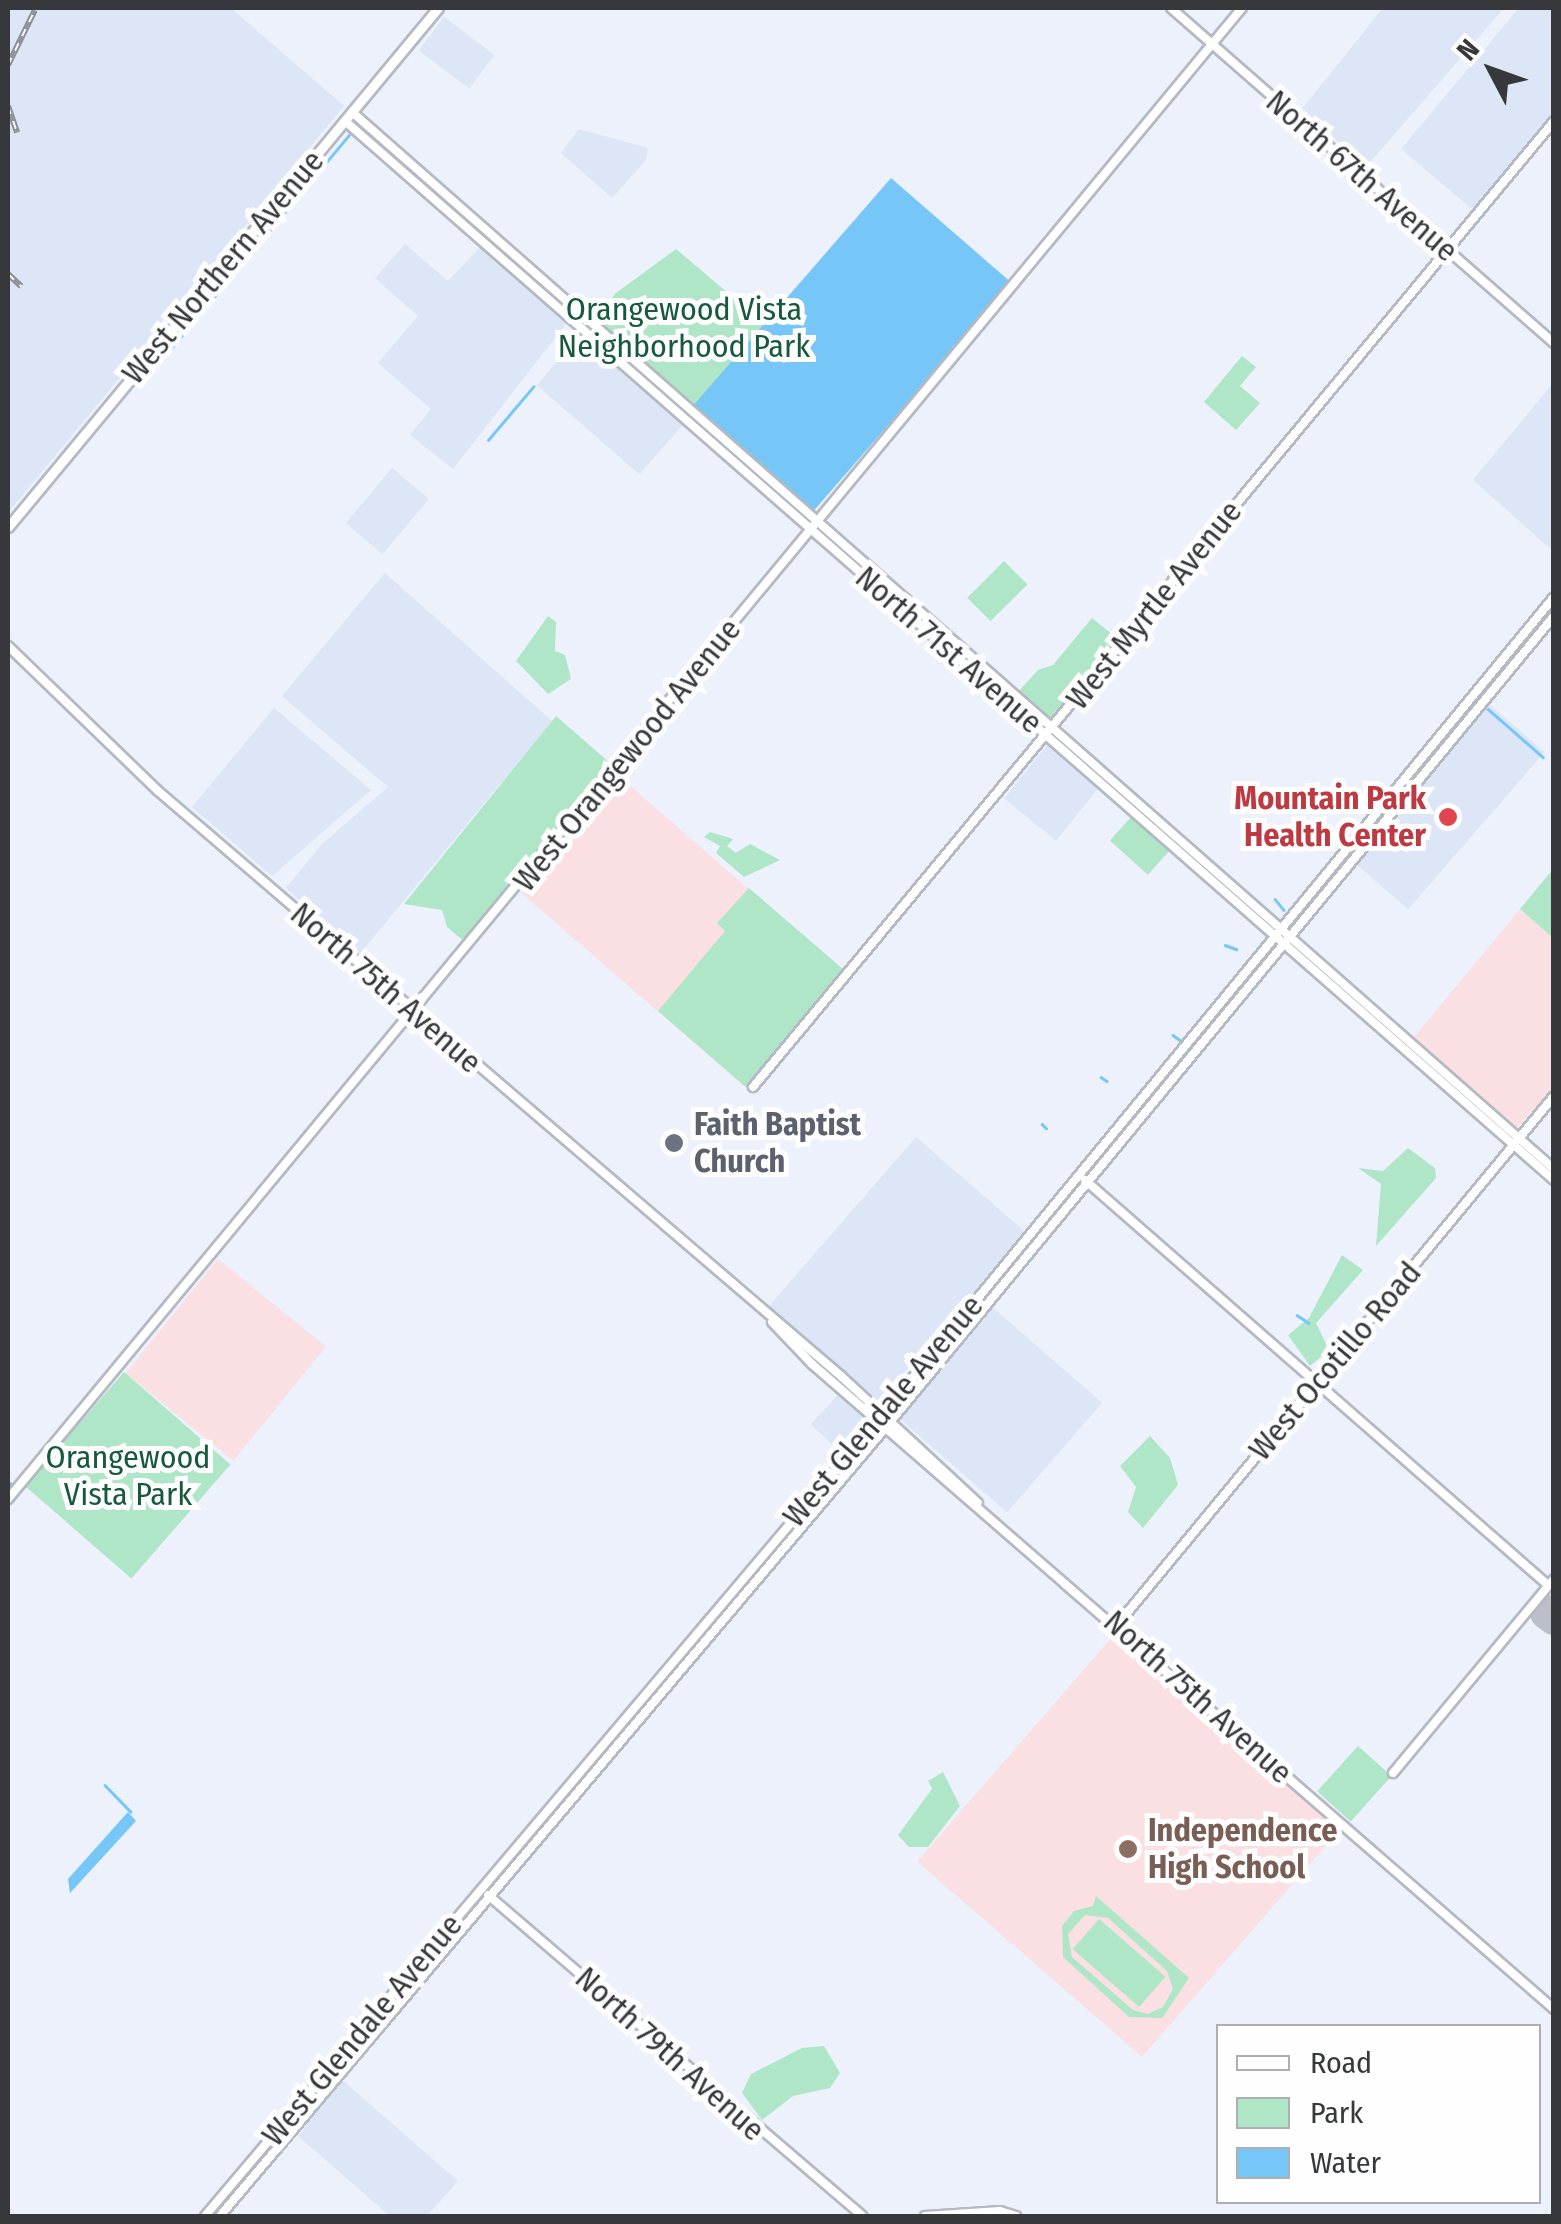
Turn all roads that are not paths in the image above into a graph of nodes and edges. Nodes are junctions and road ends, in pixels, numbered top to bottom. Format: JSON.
{"nodes":[{"id":1,"x":438,"y":8,"type":"edge"},
{"id":2,"x":1171,"y":8,"type":"edge"},
{"id":3,"x":1242,"y":8,"type":"edge"},
{"id":4,"x":1212,"y":44,"type":"junction"},
{"id":5,"x":348,"y":116,"type":"junction"},
{"id":6,"x":1554,"y":120,"type":"edge"},
{"id":7,"x":1446,"y":249,"type":"junction"},
{"id":8,"x":1554,"y":344,"type":"edge"},
{"id":9,"x":8,"y":527,"type":"edge"},
{"id":10,"x":817,"y":528,"type":"junction"},
{"id":11,"x":1554,"y":597,"type":"edge"},
{"id":12,"x":1554,"y":616,"type":"edge"},
{"id":13,"x":8,"y":646,"type":"edge"},
{"id":14,"x":1049,"y":732,"type":"junction"},
{"id":15,"x":1431,"y":746,"type":"junction"},
{"id":16,"x":1440,"y":753,"type":"junction"},
{"id":17,"x":1277,"y":933,"type":"junction"},
{"id":18,"x":1285,"y":940,"type":"junction"},
{"id":19,"x":414,"y":1014,"type":"junction"},
{"id":20,"x":752,"y":1087,"type":"dead end"},
{"id":21,"x":1554,"y":1096,"type":"edge"},
{"id":22,"x":1516,"y":1142,"type":"junction"},
{"id":23,"x":1554,"y":1168,"type":"edge"},
{"id":24,"x":1079,"y":1173,"type":"junction"},
{"id":25,"x":1554,"y":1180,"type":"edge"},
{"id":26,"x":1087,"y":1183,"type":"junction"},
{"id":27,"x":1318,"y":1383,"type":"junction"},
{"id":28,"x":880,"y":1417,"type":"junction"},
{"id":29,"x":888,"y":1424,"type":"junction"},
{"id":30,"x":8,"y":1498,"type":"edge"},
{"id":31,"x":1551,"y":1582,"type":"edge"},
{"id":32,"x":1117,"y":1625,"type":"junction"},
{"id":33,"x":1392,"y":1773,"type":"dead end"},
{"id":34,"x":481,"y":1888,"type":"junction"},
{"id":35,"x":489,"y":1896,"type":"junction"},
{"id":36,"x":1554,"y":2008,"type":"edge"},
{"id":37,"x":204,"y":2216,"type":"edge"},
{"id":38,"x":220,"y":2216,"type":"edge"},
{"id":39,"x":862,"y":2216,"type":"edge"},
{"id":40,"x":925,"y":2216,"type":"edge"},
{"id":41,"x":1016,"y":2216,"type":"edge"}],
"edges":[{"from":1,"to":5,"type":"main road","name":"West Northern Avenue"},
{"from":2,"to":4,"type":"street","name":"North 67th Avenue"},
{"from":3,"to":4,"type":"street","name":"West Orangewood Avenue"},
{"from":4,"to":7,"type":"street","name":"North 67th Avenue"},
{"from":4,"to":10,"type":"street","name":"West Orangewood Avenue"},
{"from":5,"to":9,"type":"main road","name":"West Northern Avenue"},
{"from":5,"to":10,"type":"street","name":"North 71st Avenue"},
{"from":6,"to":7,"type":"street","name":"West Myrtle Avenue"},
{"from":7,"to":8,"type":"street","name":"North 67th Avenue"},
{"from":7,"to":14,"type":"street","name":"West Myrtle Avenue"},
{"from":10,"to":14,"type":"street","name":"North 71st Avenue"},
{"from":10,"to":19,"type":"street","name":"West Orangewood Avenue"},
{"from":11,"to":15,"type":"street","name":"West Glendale Avenue"},
{"from":12,"to":16,"type":"street","name":"West Glendale Avenue"},
{"from":13,"to":19,"type":"street","name":"North 75th Avenue"},
{"from":14,"to":17,"type":"street","name":"North 71st Avenue"},
{"from":14,"to":20,"type":"street","name":"West Myrtle Avenue"},
{"from":15,"to":16,"type":"street"},
{"from":15,"to":17,"type":"street","name":"West Glendale Avenue"},
{"from":16,"to":18,"type":"street","name":"West Glendale Avenue"},
{"from":17,"to":18,"type":"street","name":"North 71st Avenue"},
{"from":17,"to":24,"type":"street","name":"West Glendale Avenue"},
{"from":18,"to":22,"type":"street","name":"North 71st Avenue"},
{"from":18,"to":26,"type":"street","name":"West Glendale Avenue"},
{"from":19,"to":28,"type":"street","name":"North 75th Avenue"},
{"from":19,"to":30,"type":"street","name":"West Orangewood Avenue"},
{"from":21,"to":22,"type":"street","name":"West Ocotillo Road"},
{"from":22,"to":23,"type":"street","name":"North 71st Avenue"},
{"from":22,"to":25,"type":"street","name":"North 71st Avenue"},
{"from":22,"to":27,"type":"street","name":"West Ocotillo Road"},
{"from":24,"to":26,"type":"street"},
{"from":24,"to":28,"type":"street","name":"West Glendale Avenue"},
{"from":26,"to":27,"type":"street"},
{"from":26,"to":29,"type":"street","name":"West Glendale Avenue"},
{"from":27,"to":31,"type":"street"},
{"from":27,"to":32,"type":"street","name":"West Ocotillo Road"},
{"from":28,"to":29,"type":"street","name":"North 75th Avenue"},
{"from":28,"to":34,"type":"street","name":"West Glendale Avenue"},
{"from":29,"to":32,"type":"street","name":"North 75th Avenue"},
{"from":29,"to":35,"type":"street","name":"West Glendale Avenue"},
{"from":31,"to":33,"type":"street"},
{"from":32,"to":36,"type":"street","name":"North 75th Avenue"},
{"from":34,"to":35,"type":"street","name":"North 79th Avenue"},
{"from":34,"to":37,"type":"street","name":"West Glendale Avenue"},
{"from":35,"to":38,"type":"street","name":"West Glendale Avenue"},
{"from":35,"to":39,"type":"street","name":"North 79th Avenue"},
{"from":40,"to":41,"type":"street"}]}
